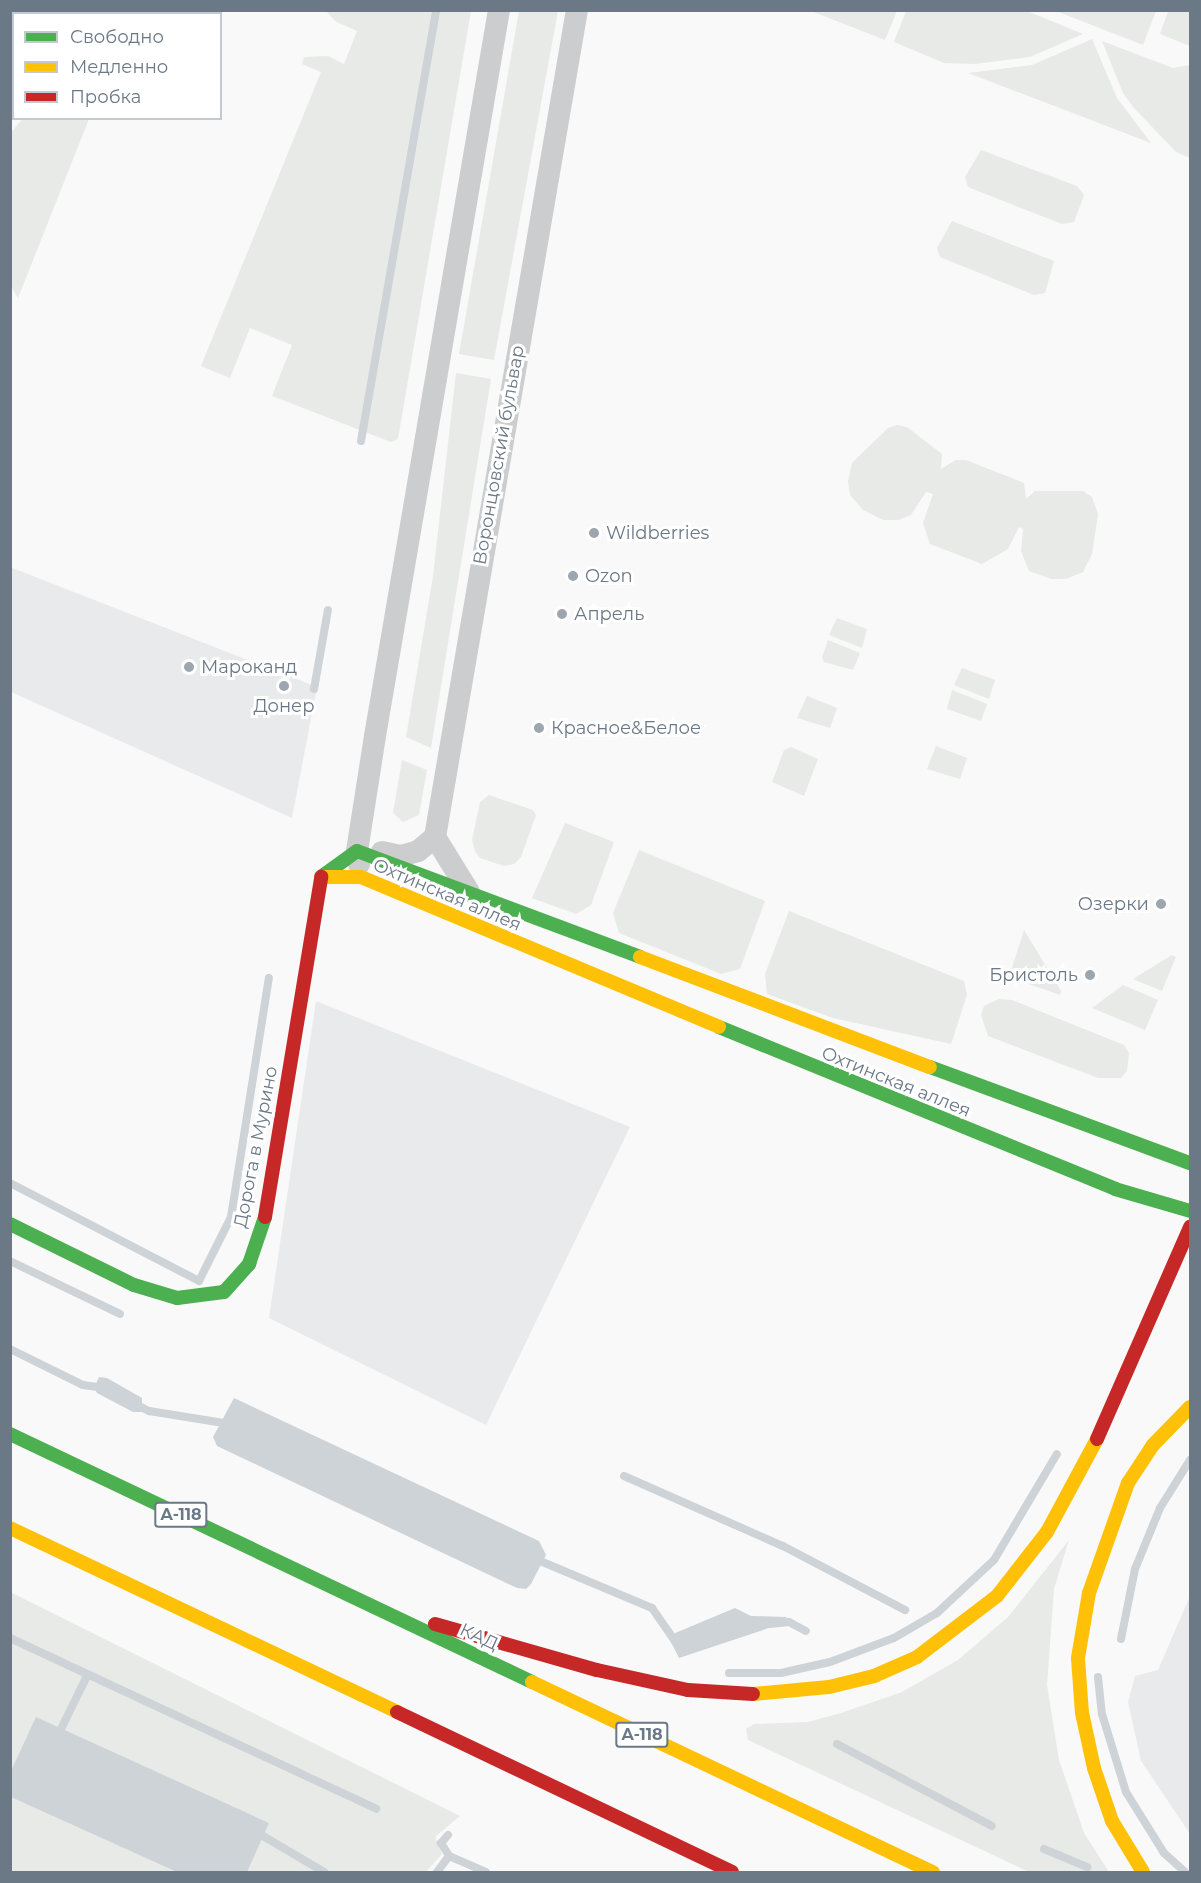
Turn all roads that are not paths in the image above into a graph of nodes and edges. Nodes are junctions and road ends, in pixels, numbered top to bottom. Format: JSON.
{"nodes":[{"id":1,"x":499,"y":10,"type":"edge"},
{"id":2,"x":577,"y":10,"type":"edge"},
{"id":3,"x":364,"y":825,"type":"junction"},
{"id":4,"x":435,"y":837,"type":"junction"},
{"id":5,"x":357,"y":851,"type":"junction"},
{"id":6,"x":321,"y":877,"type":"junction"},
{"id":7,"x":361,"y":877,"type":"junction"},
{"id":8,"x":469,"y":892,"type":"junction"},
{"id":9,"x":1191,"y":1163,"type":"edge"},
{"id":10,"x":1191,"y":1210,"type":"edge"},
{"id":11,"x":10,"y":1224,"type":"edge"},
{"id":12,"x":1191,"y":1227,"type":"edge"},
{"id":13,"x":1191,"y":1407,"type":"edge"},
{"id":14,"x":10,"y":1434,"type":"edge"},
{"id":15,"x":10,"y":1528,"type":"edge"},
{"id":16,"x":351,"y":1597,"type":"junction"},
{"id":17,"x":732,"y":1872,"type":"edge"},
{"id":18,"x":933,"y":1872,"type":"edge"},
{"id":19,"x":1143,"y":1872,"type":"edge"}],
"edges":[{"from":1,"to":3,"type":"street"},
{"from":2,"to":4,"type":"street","name":"Воронцовский бульвар"},
{"from":3,"to":4,"type":"street"},
{"from":3,"to":5,"type":"street"},
{"from":4,"to":8,"type":"street"},
{"from":5,"to":6,"type":"main road","name":"Охтинская аллея"},
{"from":5,"to":7,"type":"street"},
{"from":5,"to":8,"type":"main road","name":"Охтинская аллея"},
{"from":6,"to":7,"type":"main road","name":"Охтинская аллея"},
{"from":6,"to":11,"type":"main road","name":"Дорога в Мурино"},
{"from":7,"to":10,"type":"main road","name":"Охтинская аллея"},
{"from":8,"to":9,"type":"main road","name":"Охтинская аллея"},
{"from":12,"to":16,"type":"main road"},
{"from":13,"to":19,"type":"main road"},
{"from":14,"to":16,"type":"main road","name":"КАД","number":"А-118"},
{"from":15,"to":17,"type":"main road"},
{"from":16,"to":18,"type":"main road","name":"КАД","number":"А-118"}]}
